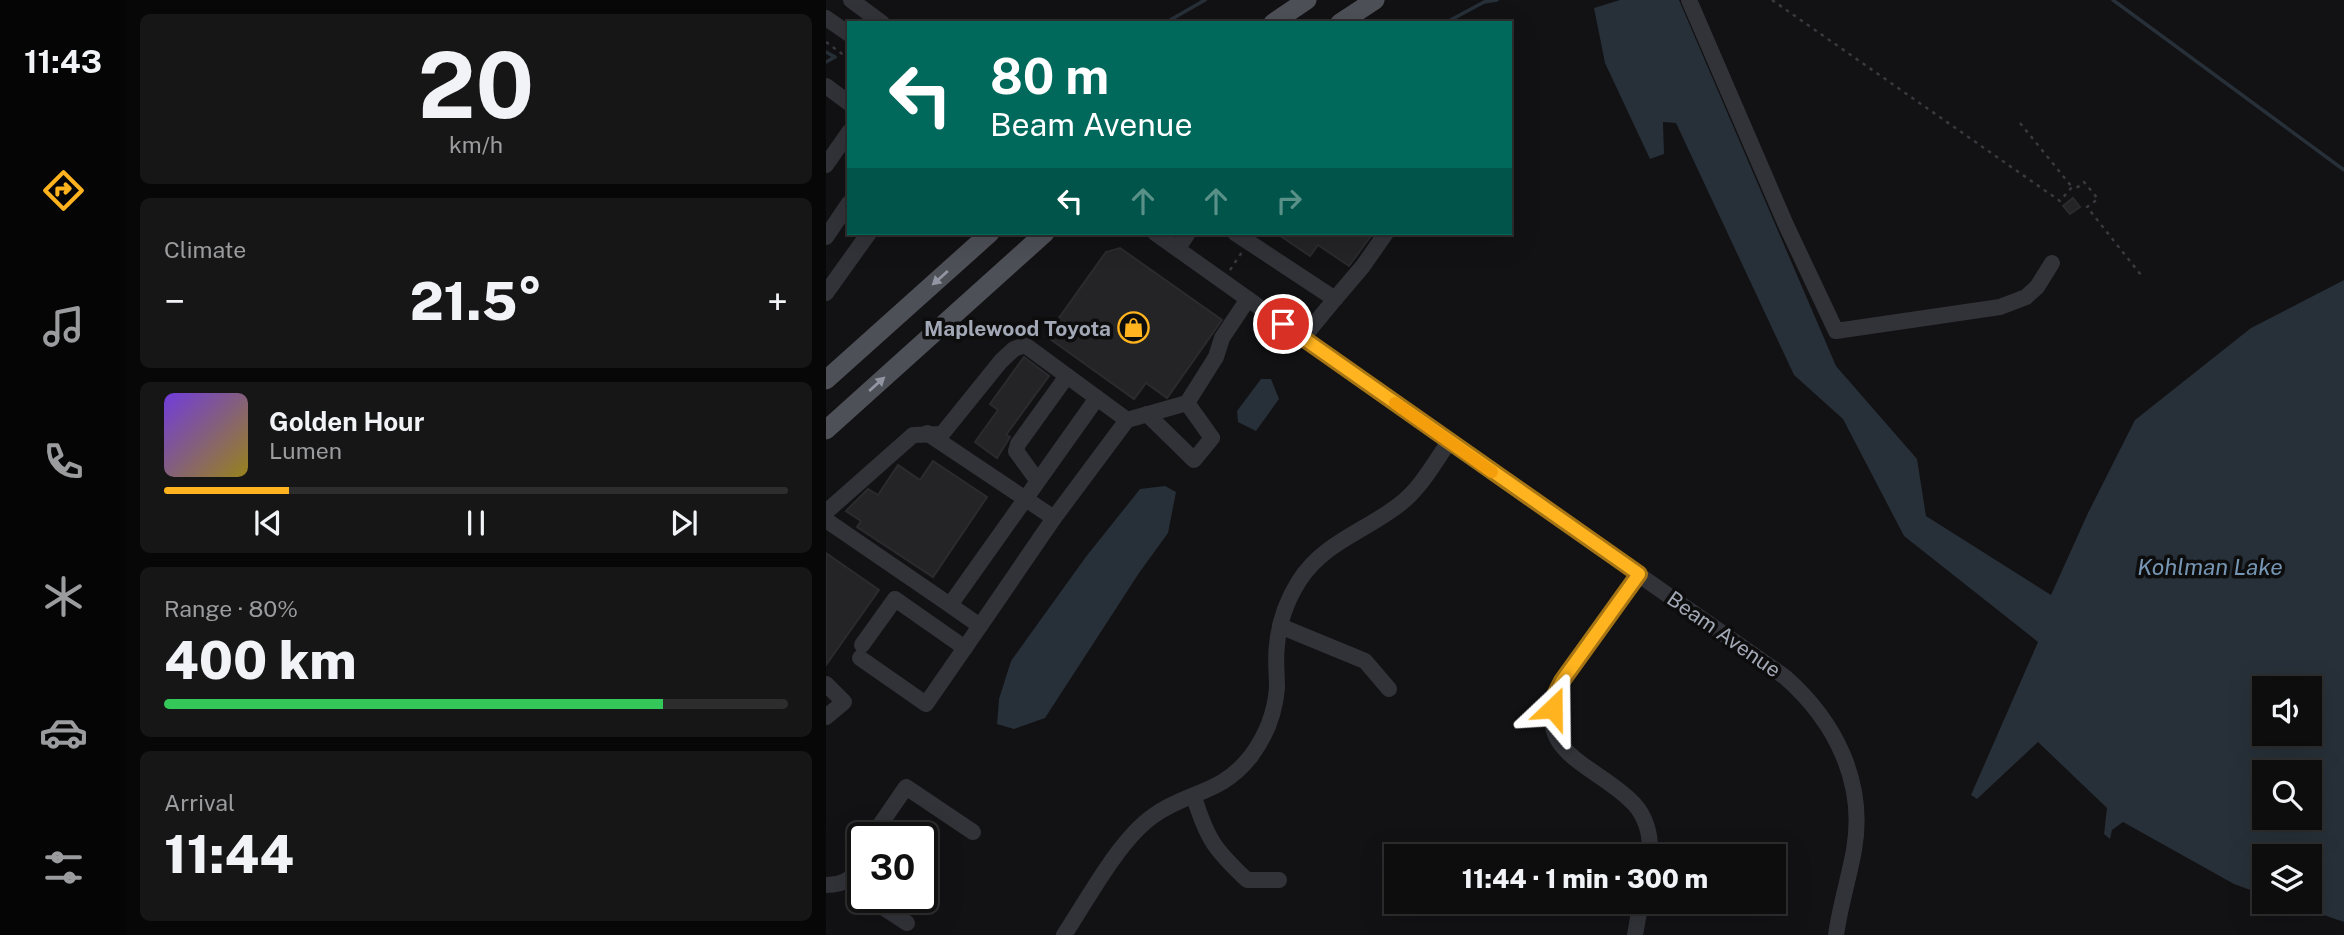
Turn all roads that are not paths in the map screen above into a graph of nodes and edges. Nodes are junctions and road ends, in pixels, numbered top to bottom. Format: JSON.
{"nodes":[{"id":1,"x":851,"y":0,"type":"edge"},
{"id":2,"x":1307,"y":0,"type":"edge"},
{"id":3,"x":1375,"y":0,"type":"edge"},
{"id":4,"x":1689,"y":0,"type":"edge"},
{"id":5,"x":826,"y":18,"type":"edge"},
{"id":6,"x":879,"y":21,"type":"edge"},
{"id":7,"x":1275,"y":21,"type":"edge"},
{"id":8,"x":1343,"y":21,"type":"edge"},
{"id":9,"x":847,"y":33,"type":"edge"},
{"id":10,"x":826,"y":86,"type":"edge"},
{"id":11,"x":847,"y":102,"type":"edge"},
{"id":12,"x":847,"y":135,"type":"edge"},
{"id":13,"x":826,"y":165,"type":"edge"},
{"id":14,"x":847,"y":207,"type":"edge"},
{"id":15,"x":868,"y":235,"type":"edge"},
{"id":16,"x":988,"y":235,"type":"edge"},
{"id":17,"x":1043,"y":235,"type":"edge"},
{"id":18,"x":1158,"y":235,"type":"edge"},
{"id":19,"x":1187,"y":235,"type":"edge"},
{"id":20,"x":1385,"y":235,"type":"edge"},
{"id":21,"x":826,"y":237,"type":"edge"},
{"id":22,"x":1242,"y":237,"type":"edge"},
{"id":23,"x":1178,"y":248,"type":"junction"},
{"id":24,"x":2052,"y":262,"type":"dead end"},
{"id":25,"x":826,"y":293,"type":"edge"},
{"id":26,"x":1248,"y":299,"type":"junction"},
{"id":27,"x":1335,"y":299,"type":"junction"},
{"id":28,"x":1301,"y":336,"type":"junction"},
{"id":29,"x":1067,"y":376,"type":"junction"},
{"id":30,"x":826,"y":380,"type":"edge"},
{"id":31,"x":1097,"y":398,"type":"junction"},
{"id":32,"x":1187,"y":402,"type":"junction"},
{"id":33,"x":1147,"y":414,"type":"junction"},
{"id":34,"x":1127,"y":420,"type":"junction"},
{"id":35,"x":826,"y":429,"type":"edge"},
{"id":36,"x":920,"y":434,"type":"junction"},
{"id":37,"x":1449,"y":442,"type":"junction"},
{"id":38,"x":1037,"y":481,"type":"junction"},
{"id":39,"x":1024,"y":498,"type":"junction"},
{"id":40,"x":826,"y":512,"type":"edge"},
{"id":41,"x":1054,"y":518,"type":"junction"},
{"id":42,"x":826,"y":520,"type":"edge"},
{"id":43,"x":1639,"y":574,"type":"junction"},
{"id":44,"x":950,"y":605,"type":"junction"},
{"id":45,"x":980,"y":626,"type":"junction"},
{"id":46,"x":1280,"y":626,"type":"junction"},
{"id":47,"x":942,"y":632,"type":"junction"},
{"id":48,"x":965,"y":648,"type":"junction"},
{"id":49,"x":826,"y":684,"type":"edge"},
{"id":50,"x":1389,"y":689,"type":"dead end"},
{"id":51,"x":826,"y":717,"type":"edge"},
{"id":52,"x":1194,"y":797,"type":"junction"},
{"id":53,"x":882,"y":822,"type":"edge"},
{"id":54,"x":973,"y":832,"type":"dead end"},
{"id":55,"x":1651,"y":844,"type":"edge"},
{"id":56,"x":1279,"y":880,"type":"dead end"},
{"id":57,"x":847,"y":882,"type":"edge"},
{"id":58,"x":826,"y":885,"type":"edge"},
{"id":59,"x":892,"y":913,"type":"edge"},
{"id":60,"x":1638,"y":914,"type":"edge"},
{"id":61,"x":907,"y":923,"type":"dead end"},
{"id":62,"x":1064,"y":935,"type":"edge"},
{"id":63,"x":1635,"y":935,"type":"edge"},
{"id":64,"x":1836,"y":935,"type":"edge"}],
"edges":[{"from":1,"to":6,"type":"street"},
{"from":2,"to":7,"type":"main road"},
{"from":3,"to":8,"type":"main road"},
{"from":4,"to":24,"type":"street"},
{"from":5,"to":9,"type":"street"},
{"from":10,"to":11,"type":"street"},
{"from":12,"to":13,"type":"street"},
{"from":14,"to":21,"type":"street"},
{"from":15,"to":25,"type":"street"},
{"from":16,"to":30,"type":"main road","one_way":true},
{"from":35,"to":17,"type":"main road","one_way":true},
{"from":18,"to":23,"type":"street","name":"Beam Avenue"},
{"from":19,"to":23,"type":"street"},
{"from":20,"to":27,"type":"street"},
{"from":22,"to":27,"type":"street"},
{"from":23,"to":26,"type":"street","name":"Beam Avenue"},
{"from":26,"to":28,"type":"street","name":"Beam Avenue"},
{"from":26,"to":32,"type":"street"},
{"from":27,"to":28,"type":"street"},
{"from":28,"to":37,"type":"street","name":"Beam Avenue"},
{"from":29,"to":31,"type":"street"},
{"from":29,"to":36,"type":"street"},
{"from":29,"to":38,"type":"street"},
{"from":31,"to":34,"type":"street"},
{"from":31,"to":38,"type":"street"},
{"from":32,"to":33,"type":"street"},
{"from":32,"to":33,"type":"street"},
{"from":33,"to":34,"type":"street"},
{"from":34,"to":41,"type":"street"},
{"from":36,"to":39,"type":"street"},
{"from":36,"to":40,"type":"street"},
{"from":37,"to":43,"type":"street","name":"Beam Avenue"},
{"from":37,"to":46,"type":"street"},
{"from":38,"to":39,"type":"street"},
{"from":39,"to":41,"type":"street"},
{"from":39,"to":44,"type":"street"},
{"from":41,"to":45,"type":"street"},
{"from":42,"to":44,"type":"street"},
{"from":43,"to":55,"type":"street"},
{"from":43,"to":64,"type":"street","name":"Beam Avenue"},
{"from":44,"to":45,"type":"street"},
{"from":44,"to":47,"type":"street"},
{"from":45,"to":48,"type":"street"},
{"from":46,"to":50,"type":"street"},
{"from":46,"to":52,"type":"street"},
{"from":47,"to":48,"type":"street"},
{"from":47,"to":48,"type":"street"},
{"from":49,"to":51,"type":"street"},
{"from":52,"to":56,"type":"street"},
{"from":52,"to":62,"type":"street"},
{"from":53,"to":54,"type":"street"},
{"from":57,"to":58,"type":"street"},
{"from":59,"to":61,"type":"street"},
{"from":60,"to":63,"type":"street"}]}
